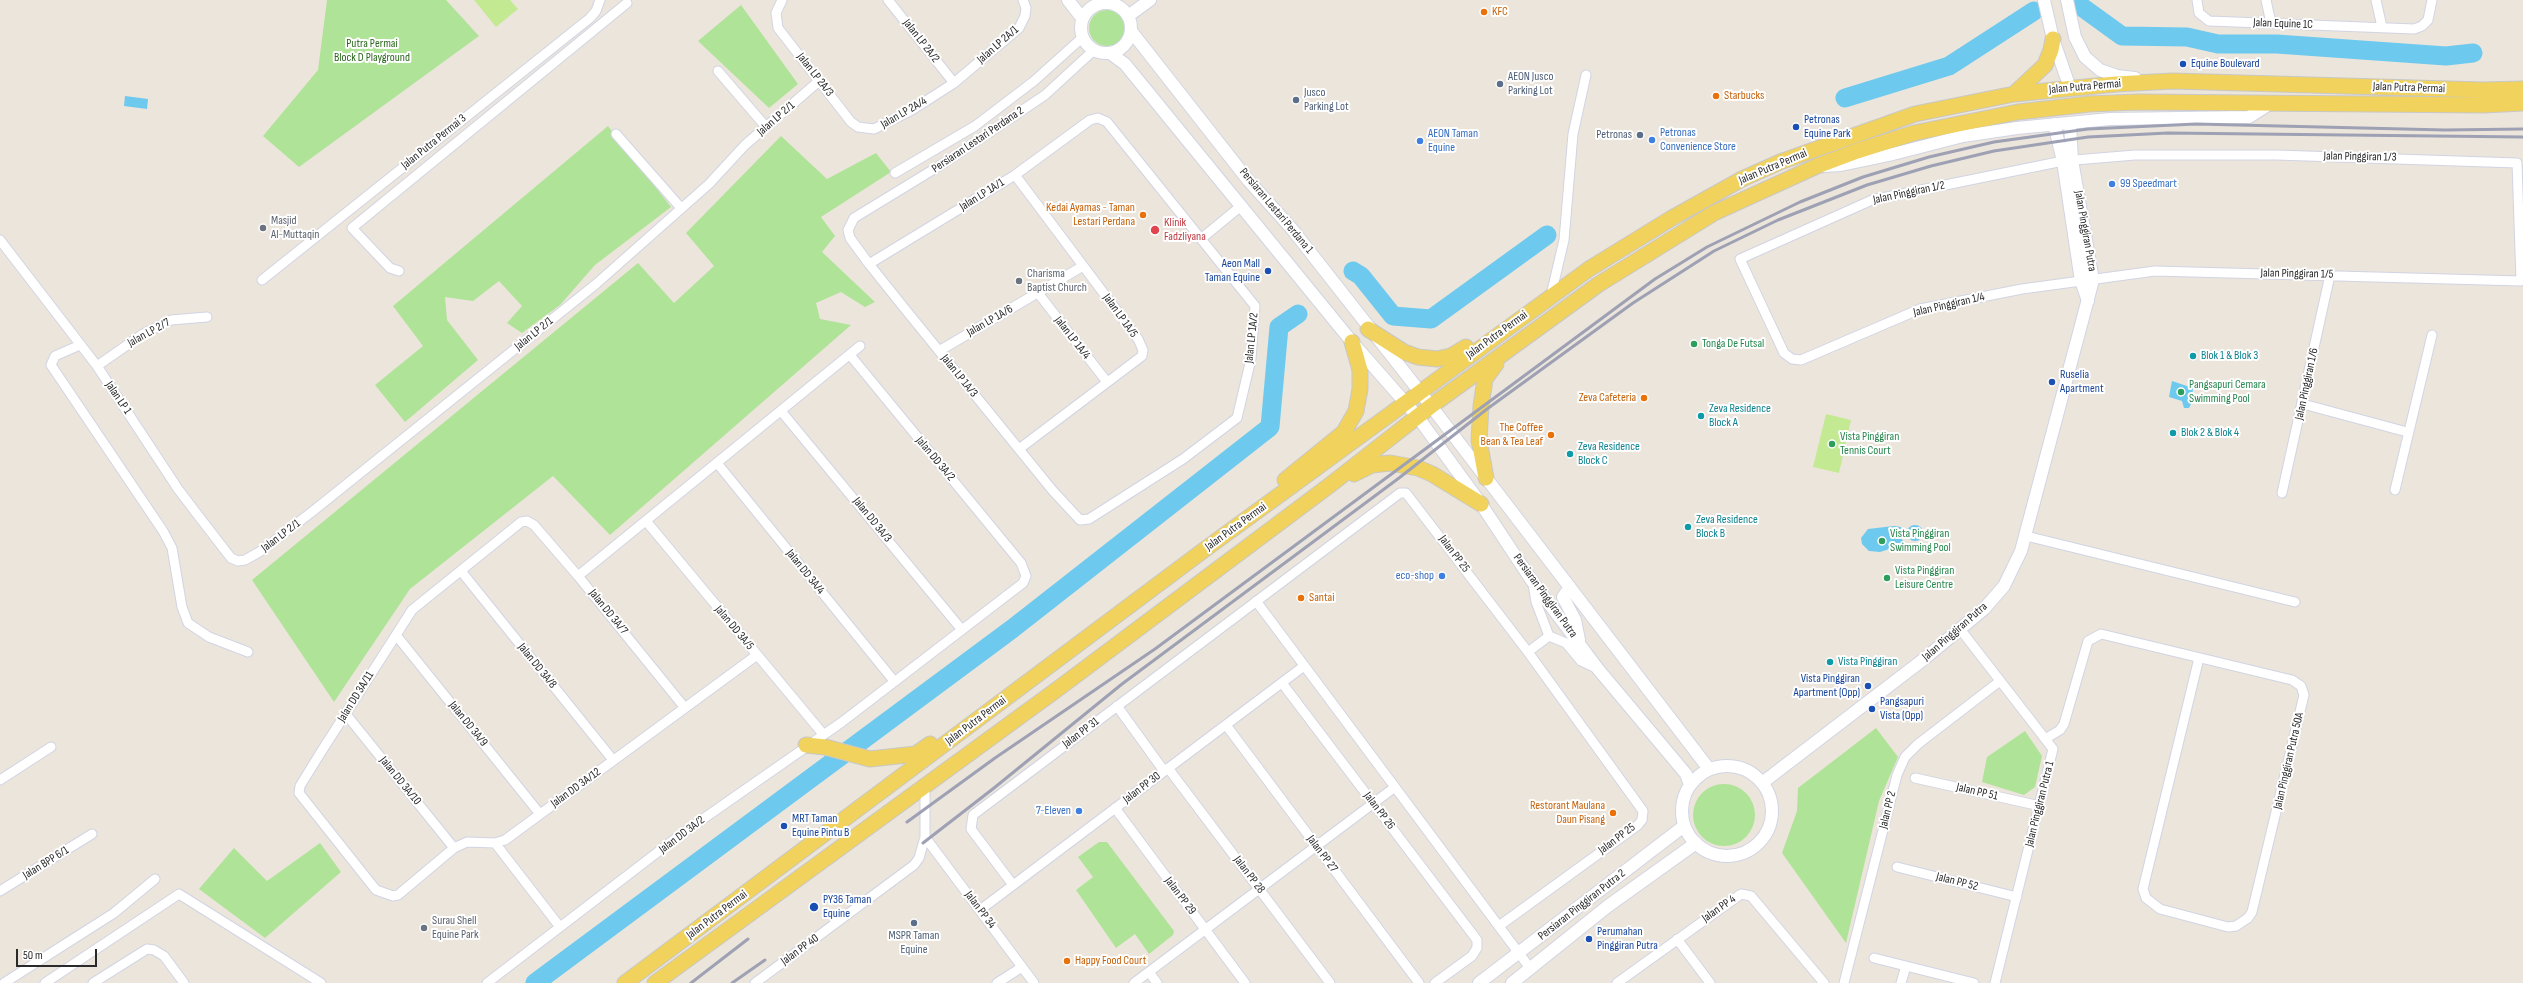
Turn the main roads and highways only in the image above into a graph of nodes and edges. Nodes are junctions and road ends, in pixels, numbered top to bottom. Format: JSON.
{"nodes":[{"id":1,"x":2053,"y":39,"type":"road end"},
{"id":2,"x":2070,"y":88,"type":"junction"},
{"id":3,"x":2523,"y":89,"type":"edge"},
{"id":4,"x":2014,"y":94,"type":"junction"},
{"id":5,"x":2523,"y":103,"type":"edge"},
{"id":6,"x":2089,"y":104,"type":"junction"},
{"id":7,"x":1524,"y":316,"type":"junction"},
{"id":8,"x":1368,"y":329,"type":"road end"},
{"id":9,"x":1352,"y":342,"type":"road end"},
{"id":10,"x":1501,"y":356,"type":"junction"},
{"id":11,"x":1486,"y":478,"type":"road end"},
{"id":12,"x":1330,"y":485,"type":"junction"},
{"id":13,"x":1481,"y":504,"type":"road end"},
{"id":14,"x":1245,"y":520,"type":"junction"},
{"id":15,"x":1055,"y":662,"type":"junction"},
{"id":16,"x":806,"y":745,"type":"road end"},
{"id":17,"x":625,"y":983,"type":"edge"},
{"id":18,"x":655,"y":983,"type":"edge"}],
"edges":[{"from":1,"to":4,"type":"main road"},
{"from":2,"to":3,"type":"main road","name":"Jalan Putra Permai"},
{"from":2,"to":4,"type":"main road","name":"Jalan Putra Permai"},
{"from":2,"to":6,"type":"main road"},
{"from":4,"to":7,"type":"main road","name":"Jalan Putra Permai"},
{"from":5,"to":6,"type":"main road","name":"Jalan Putra Permai"},
{"from":6,"to":10,"type":"main road","name":"Jalan Putra Permai"},
{"from":7,"to":8,"type":"main road"},
{"from":7,"to":14,"type":"main road","name":"Jalan Putra Permai"},
{"from":9,"to":14,"type":"main road"},
{"from":10,"to":11,"type":"main road"},
{"from":10,"to":12,"type":"main road","name":"Jalan Putra Permai"},
{"from":12,"to":13,"type":"main road"},
{"from":12,"to":18,"type":"main road","name":"Jalan Putra Permai"},
{"from":14,"to":15,"type":"main road","name":"Jalan Putra Permai"},
{"from":15,"to":16,"type":"main road"},
{"from":15,"to":17,"type":"main road","name":"Jalan Putra Permai"}]}
